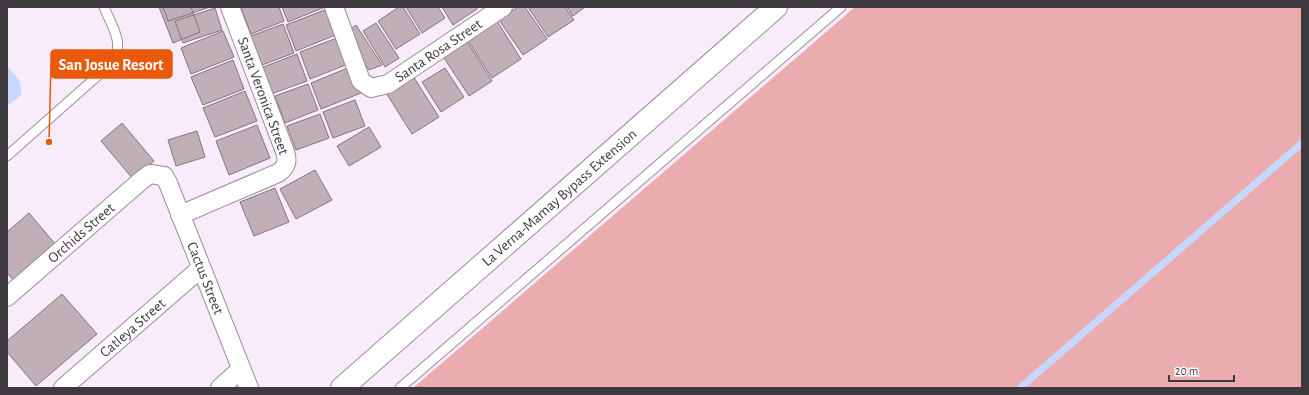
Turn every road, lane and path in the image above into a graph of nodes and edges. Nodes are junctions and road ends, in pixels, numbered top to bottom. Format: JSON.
{"nodes":[{"id":1,"x":104,"y":7,"type":"edge"},
{"id":2,"x":230,"y":7,"type":"edge"},
{"id":3,"x":334,"y":7,"type":"edge"},
{"id":4,"x":502,"y":7,"type":"edge"},
{"id":5,"x":776,"y":7,"type":"edge"},
{"id":6,"x":841,"y":7,"type":"edge"},
{"id":7,"x":7,"y":156,"type":"edge"},
{"id":8,"x":156,"y":174,"type":"joint"},
{"id":9,"x":180,"y":215,"type":"junction"},
{"id":10,"x":201,"y":268,"type":"junction"},
{"id":11,"x":7,"y":297,"type":"edge"},
{"id":12,"x":242,"y":369,"type":"junction"},
{"id":13,"x":63,"y":388,"type":"edge"},
{"id":14,"x":220,"y":388,"type":"edge"},
{"id":15,"x":249,"y":388,"type":"edge"},
{"id":16,"x":342,"y":388,"type":"edge"},
{"id":17,"x":400,"y":388,"type":"edge"}],
"edges":[{"from":1,"to":7,"type":"lane"},
{"from":2,"to":9,"type":"street","name":"Santa Veronica Street"},
{"from":3,"to":4,"type":"street","name":"Santa Rosa Street"},
{"from":5,"to":16,"type":"main road","name":"La Verna-Mamay Bypass Extension"},
{"from":6,"to":17,"type":"lane"},
{"from":8,"to":9,"type":"street","name":"Cactus Street"},
{"from":8,"to":11,"type":"street","name":"Orchids Street"},
{"from":9,"to":10,"type":"street","name":"Cactus Street"},
{"from":10,"to":12,"type":"street","name":"Cactus Street"},
{"from":10,"to":13,"type":"street","name":"Catleya Street"},
{"from":12,"to":14,"type":"street"},
{"from":12,"to":15,"type":"street","name":"Cactus Street"}]}
